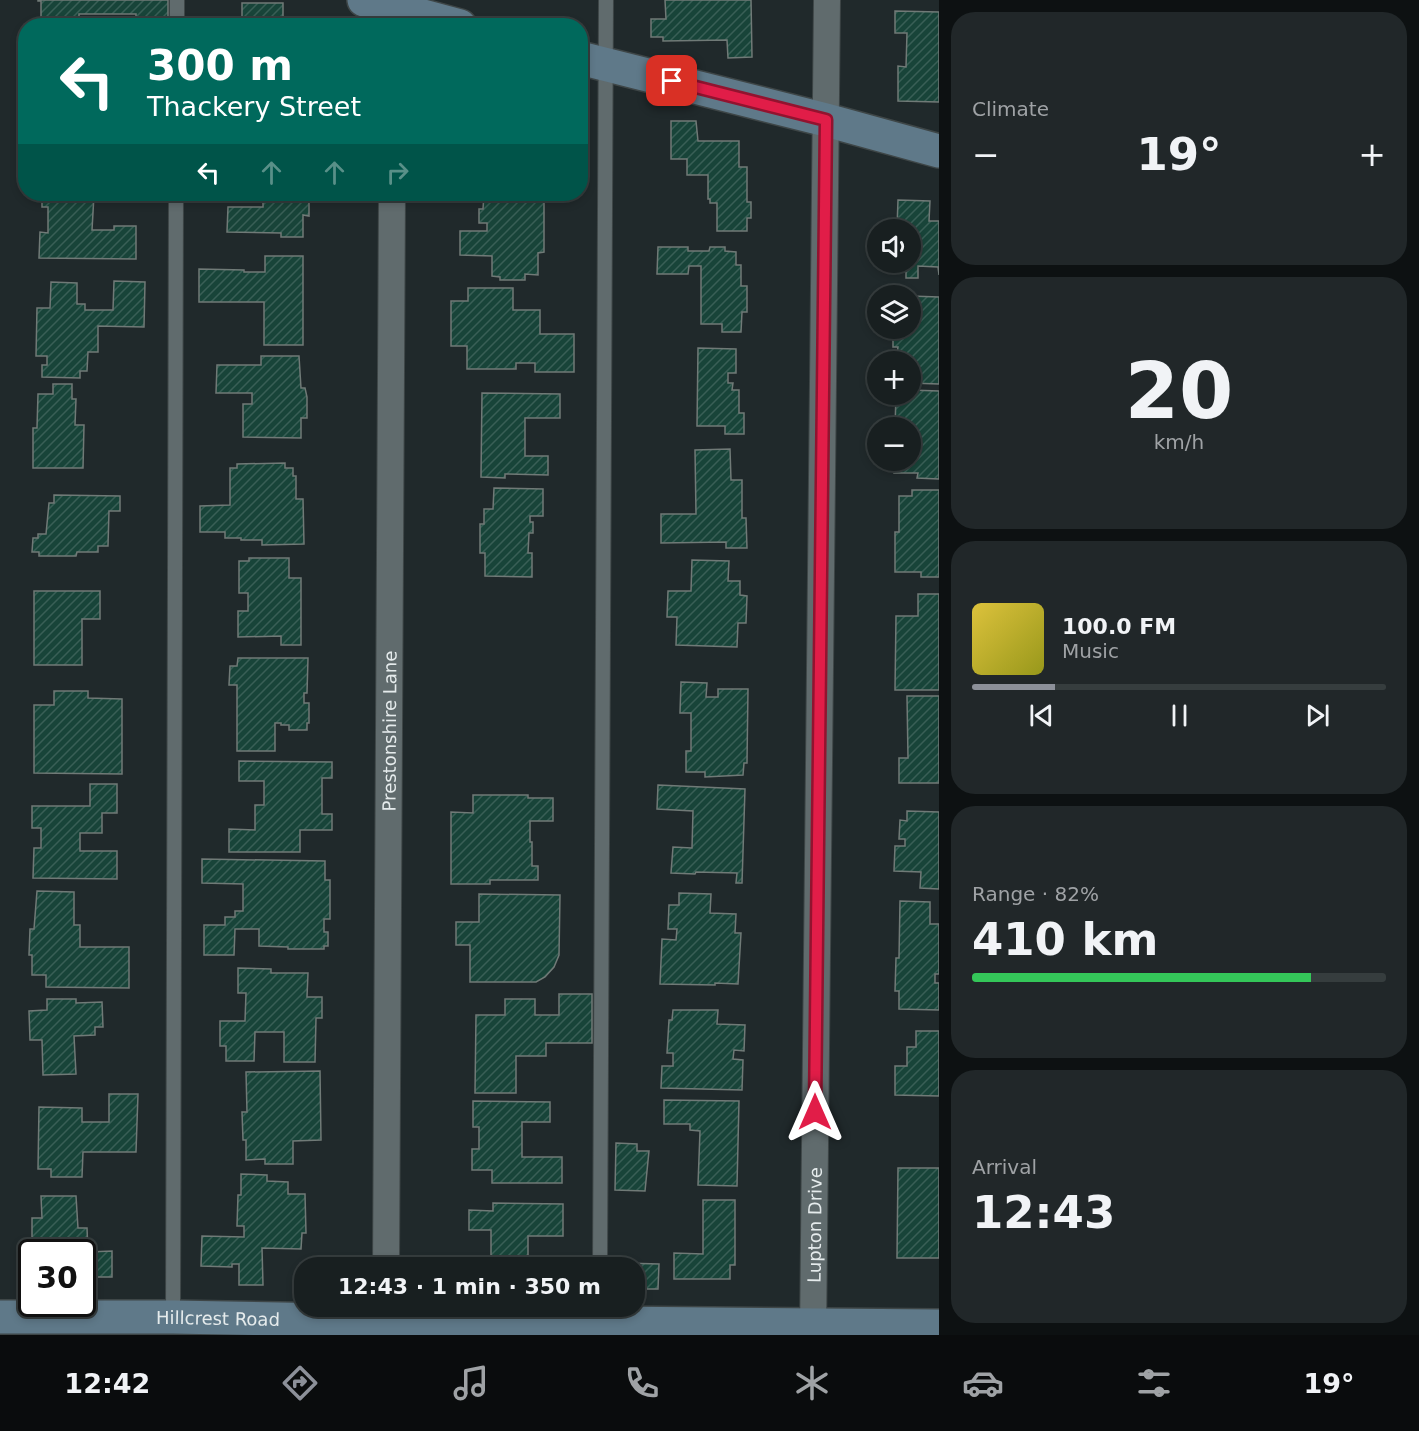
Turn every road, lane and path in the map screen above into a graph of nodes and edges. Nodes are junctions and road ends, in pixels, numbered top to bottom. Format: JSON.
{"nodes":[{"id":1,"x":177,"y":0,"type":"edge"},
{"id":2,"x":606,"y":0,"type":"edge"},
{"id":3,"x":827,"y":0,"type":"edge"},
{"id":4,"x":385,"y":8,"type":"edge"},
{"id":5,"x":177,"y":18,"type":"edge"},
{"id":6,"x":427,"y":18,"type":"edge"},
{"id":7,"x":593,"y":61,"type":"edge"},
{"id":8,"x":826,"y":120,"type":"junction"},
{"id":9,"x":939,"y":151,"type":"edge"},
{"id":10,"x":176,"y":201,"type":"edge"},
{"id":11,"x":392,"y":201,"type":"edge"},
{"id":12,"x":387,"y":1257,"type":"edge"},
{"id":13,"x":600,"y":1257,"type":"edge"},
{"id":14,"x":0,"y":1317,"type":"edge"},
{"id":15,"x":173,"y":1317,"type":"junction"},
{"id":16,"x":529,"y":1317,"type":"edge"},
{"id":17,"x":628,"y":1317,"type":"edge"},
{"id":18,"x":386,"y":1321,"type":"edge"},
{"id":19,"x":939,"y":1326,"type":"edge"},
{"id":20,"x":813,"y":1330,"type":"edge"}],
"edges":[{"from":1,"to":5,"type":"lane"},
{"from":2,"to":7,"type":"lane"},
{"from":3,"to":8,"type":"street","name":"Lupton Drive"},
{"from":4,"to":6,"type":"main road"},
{"from":7,"to":8,"type":"main road"},
{"from":7,"to":13,"type":"lane"},
{"from":8,"to":9,"type":"main road"},
{"from":8,"to":20,"type":"street","name":"Lupton Drive"},
{"from":10,"to":15,"type":"lane"},
{"from":11,"to":12,"type":"street","name":"Prestonshire Lane"},
{"from":14,"to":15,"type":"main road","name":"Hillcrest Road"},
{"from":15,"to":18,"type":"main road","name":"Hillcrest Road"},
{"from":16,"to":18,"type":"main road","name":"Hillcrest Road"},
{"from":17,"to":20,"type":"main road","name":"Hillcrest Road"},
{"from":19,"to":20,"type":"main road","name":"Hillcrest Road"}]}
